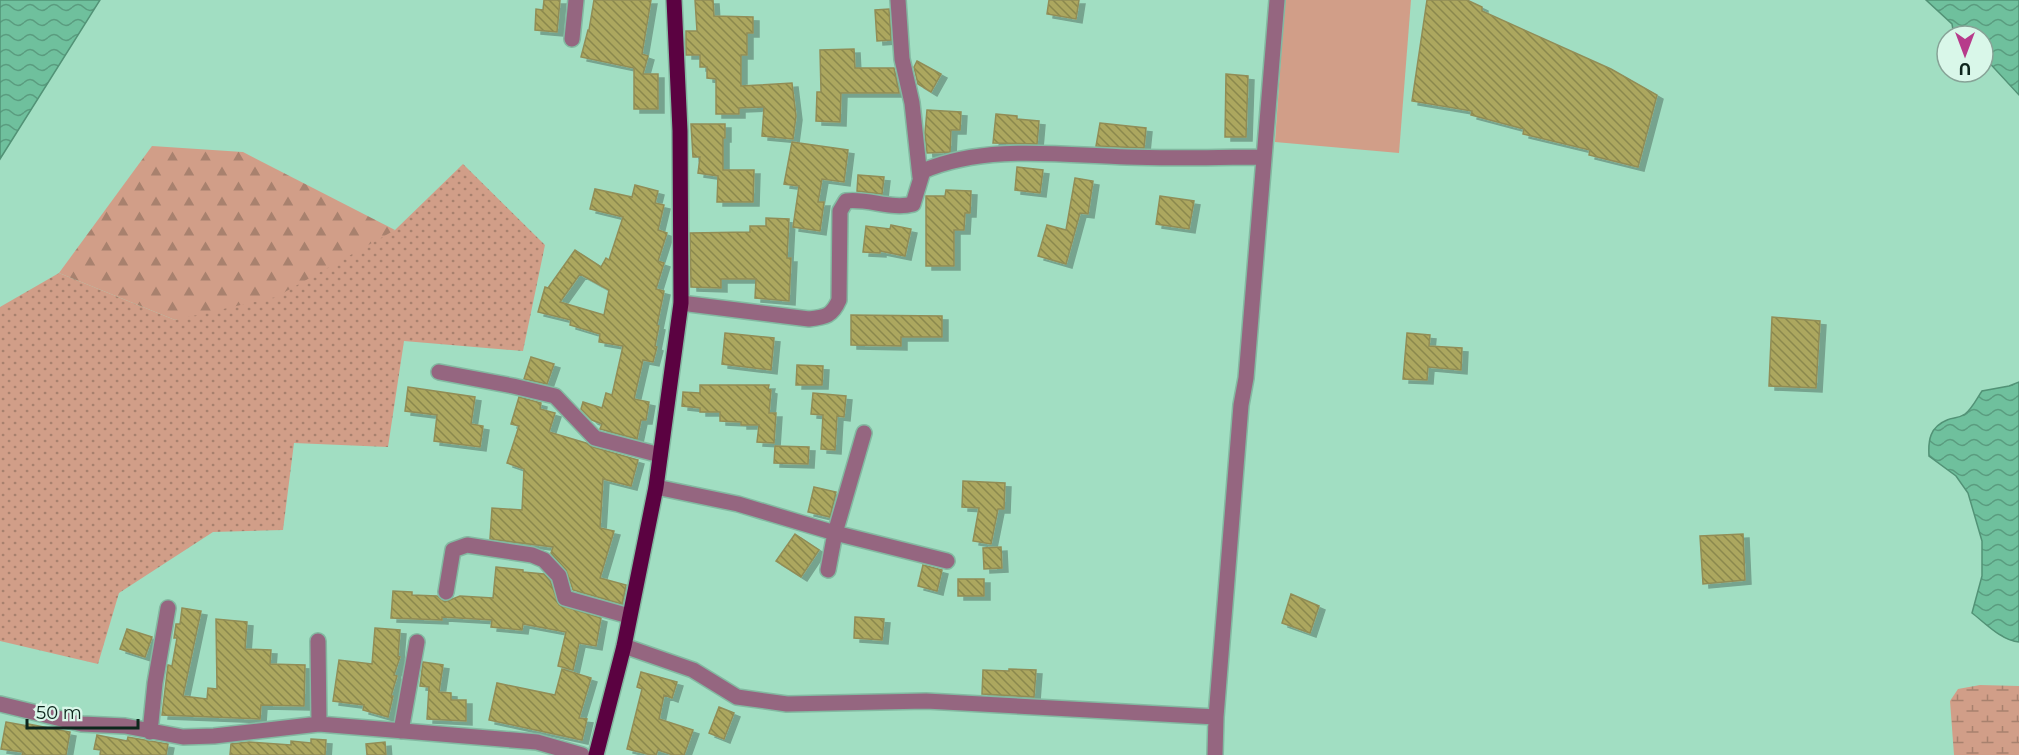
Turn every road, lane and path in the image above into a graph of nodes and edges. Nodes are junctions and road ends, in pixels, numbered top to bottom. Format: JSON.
{"nodes":[{"id":1,"x":576,"y":0,"type":"edge"},
{"id":2,"x":674,"y":0,"type":"edge"},
{"id":3,"x":898,"y":0,"type":"edge"},
{"id":4,"x":1277,"y":0,"type":"edge"},
{"id":5,"x":572,"y":39,"type":"dead end"},
{"id":6,"x":1264,"y":157,"type":"junction"},
{"id":7,"x":920,"y":177,"type":"junction"},
{"id":8,"x":681,"y":303,"type":"junction"},
{"id":9,"x":439,"y":372,"type":"dead end"},
{"id":10,"x":864,"y":433,"type":"dead end"},
{"id":11,"x":660,"y":455,"type":"junction"},
{"id":12,"x":656,"y":487,"type":"junction"},
{"id":13,"x":836,"y":533,"type":"junction"},
{"id":14,"x":947,"y":561,"type":"dead end"},
{"id":15,"x":828,"y":570,"type":"dead end"},
{"id":16,"x":446,"y":592,"type":"dead end"},
{"id":17,"x":168,"y":608,"type":"dead end"},
{"id":18,"x":630,"y":616,"type":"junction"},
{"id":19,"x":318,"y":641,"type":"dead end"},
{"id":20,"x":417,"y":642,"type":"dead end"},
{"id":21,"x":624,"y":646,"type":"junction"},
{"id":22,"x":0,"y":704,"type":"edge"},
{"id":23,"x":1216,"y":717,"type":"junction"},
{"id":24,"x":318,"y":724,"type":"junction"},
{"id":25,"x":401,"y":731,"type":"junction"},
{"id":26,"x":150,"y":732,"type":"junction"},
{"id":27,"x":582,"y":755,"type":"edge"},
{"id":28,"x":596,"y":755,"type":"edge"},
{"id":29,"x":1215,"y":755,"type":"edge"}],
"edges":[{"from":1,"to":5,"type":"street"},
{"from":2,"to":8,"type":"main road"},
{"from":3,"to":7,"type":"street"},
{"from":4,"to":6,"type":"street"},
{"from":6,"to":7,"type":"street"},
{"from":6,"to":23,"type":"street"},
{"from":7,"to":8,"type":"street"},
{"from":8,"to":11,"type":"main road"},
{"from":9,"to":11,"type":"street"},
{"from":10,"to":13,"type":"street"},
{"from":11,"to":12,"type":"main road"},
{"from":12,"to":13,"type":"street"},
{"from":12,"to":18,"type":"main road"},
{"from":13,"to":14,"type":"street"},
{"from":13,"to":15,"type":"street"},
{"from":16,"to":18,"type":"street"},
{"from":17,"to":26,"type":"street"},
{"from":18,"to":21,"type":"main road"},
{"from":19,"to":24,"type":"street"},
{"from":20,"to":25,"type":"street"},
{"from":21,"to":23,"type":"street"},
{"from":21,"to":28,"type":"main road"},
{"from":22,"to":26,"type":"street"},
{"from":23,"to":29,"type":"street"},
{"from":24,"to":25,"type":"street"},
{"from":24,"to":26,"type":"street"},
{"from":25,"to":27,"type":"street"}]}
